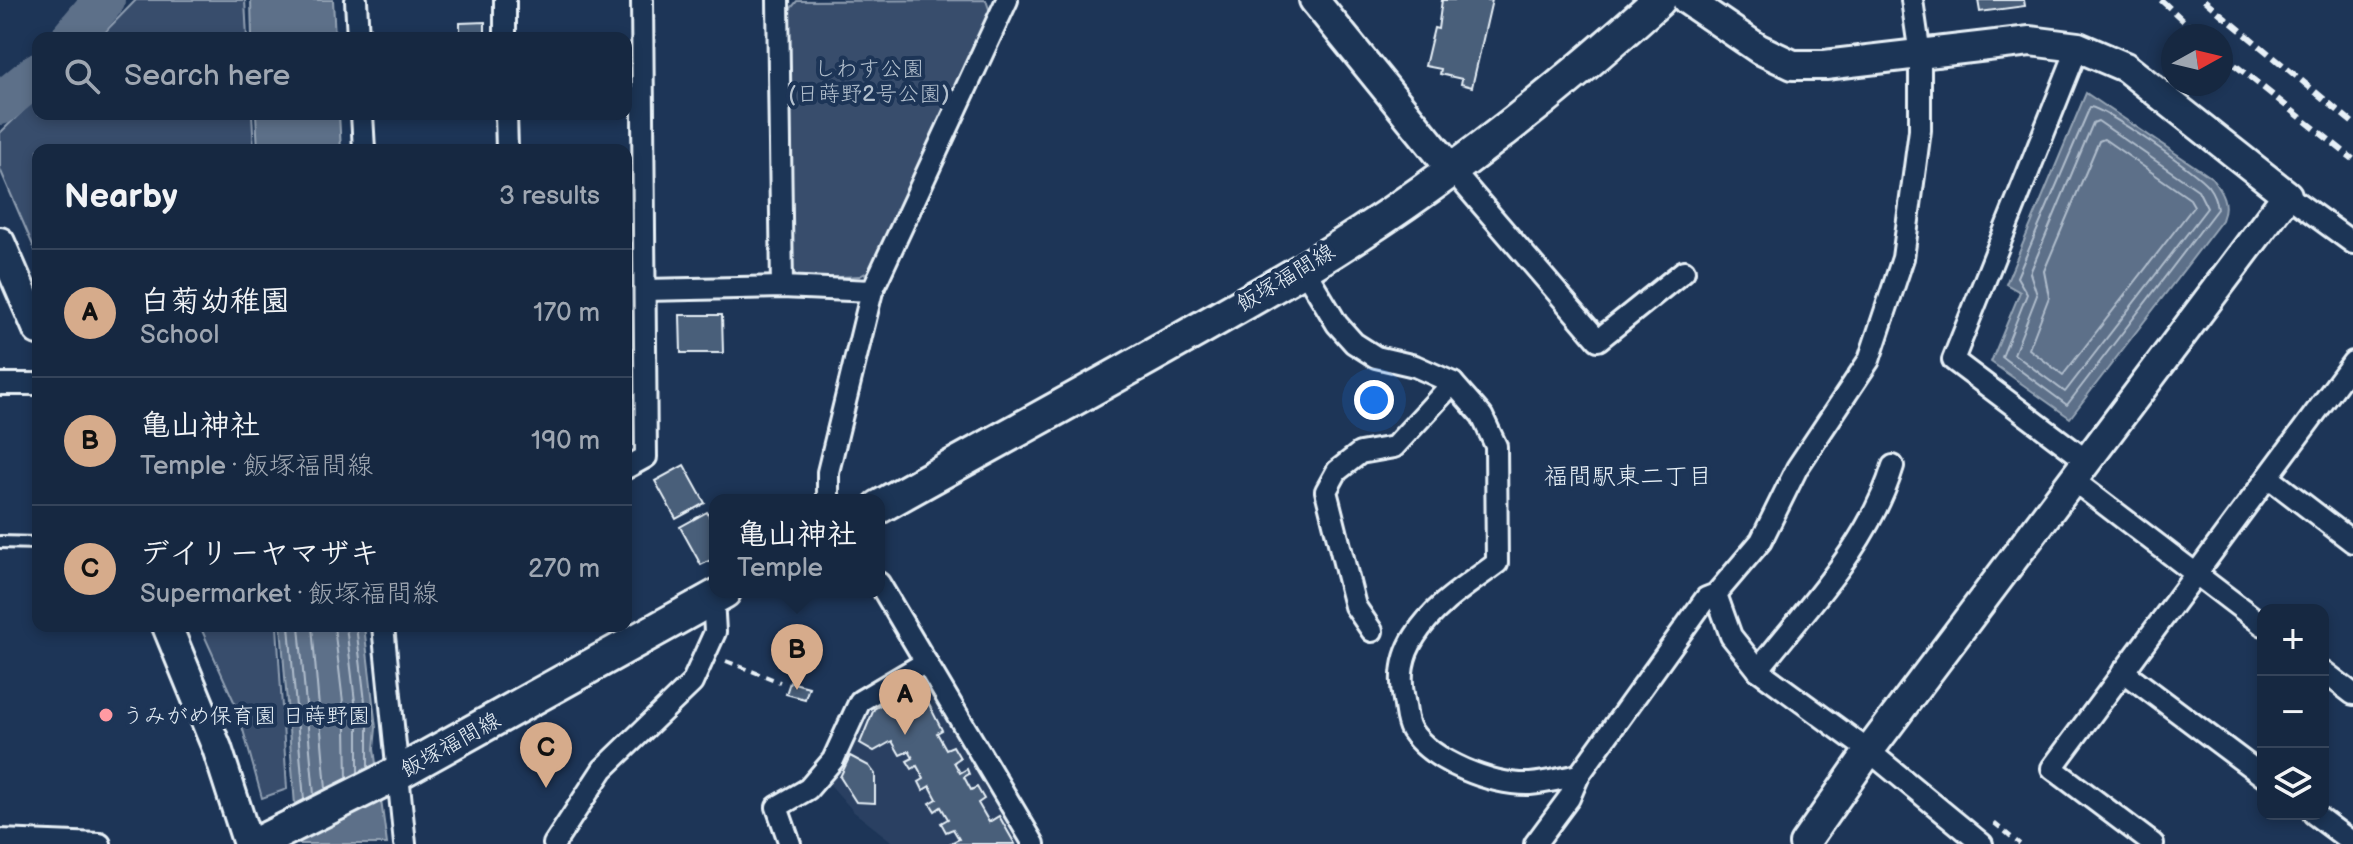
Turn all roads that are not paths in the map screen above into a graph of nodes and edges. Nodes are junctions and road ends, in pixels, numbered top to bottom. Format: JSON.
{"nodes":[{"id":1,"x":356,"y":0,"type":"edge"},
{"id":2,"x":505,"y":0,"type":"edge"},
{"id":3,"x":642,"y":0,"type":"edge"},
{"id":4,"x":778,"y":0,"type":"edge"},
{"id":5,"x":1007,"y":0,"type":"edge"},
{"id":6,"x":1314,"y":0,"type":"edge"},
{"id":7,"x":1659,"y":0,"type":"edge"},
{"id":8,"x":1687,"y":0,"type":"edge"},
{"id":9,"x":1912,"y":0,"type":"edge"},
{"id":10,"x":358,"y":32,"type":"edge"},
{"id":11,"x":505,"y":32,"type":"edge"},
{"id":12,"x":2078,"y":47,"type":"junction"},
{"id":13,"x":1920,"y":55,"type":"junction"},
{"id":14,"x":362,"y":120,"type":"edge"},
{"id":15,"x":506,"y":120,"type":"edge"},
{"id":16,"x":364,"y":144,"type":"edge"},
{"id":17,"x":507,"y":144,"type":"edge"},
{"id":18,"x":1452,"y":170,"type":"junction"},
{"id":19,"x":2287,"y":195,"type":"junction"},
{"id":20,"x":0,"y":242,"type":"edge"},
{"id":21,"x":2353,"y":243,"type":"edge"},
{"id":22,"x":1304,"y":269,"type":"junction"},
{"id":23,"x":1684,"y":271,"type":"dead end"},
{"id":24,"x":782,"y":287,"type":"junction"},
{"id":25,"x":645,"y":290,"type":"junction"},
{"id":26,"x":872,"y":291,"type":"junction"},
{"id":27,"x":32,"y":316,"type":"edge"},
{"id":28,"x":2353,"y":362,"type":"edge"},
{"id":29,"x":1453,"y":383,"type":"junction"},
{"id":30,"x":0,"y":384,"type":"edge"},
{"id":31,"x":32,"y":384,"type":"edge"},
{"id":32,"x":2346,"y":386,"type":"edge"},
{"id":33,"x":632,"y":465,"type":"edge"},
{"id":34,"x":1893,"y":466,"type":"dead end"},
{"id":35,"x":2080,"y":470,"type":"junction"},
{"id":36,"x":2268,"y":477,"type":"junction"},
{"id":37,"x":828,"y":494,"type":"edge"},
{"id":38,"x":885,"y":504,"type":"edge"},
{"id":39,"x":0,"y":542,"type":"edge"},
{"id":40,"x":2353,"y":542,"type":"edge"},
{"id":41,"x":32,"y":543,"type":"edge"},
{"id":42,"x":2194,"y":573,"type":"junction"},
{"id":43,"x":885,"y":593,"type":"edge"},
{"id":44,"x":1716,"y":594,"type":"junction"},
{"id":45,"x":714,"y":598,"type":"edge"},
{"id":46,"x":719,"y":598,"type":"edge"},
{"id":47,"x":2257,"y":620,"type":"edge"},
{"id":48,"x":1372,"y":631,"type":"dead end"},
{"id":49,"x":169,"y":632,"type":"edge"},
{"id":50,"x":383,"y":632,"type":"edge"},
{"id":51,"x":926,"y":662,"type":"junction"},
{"id":52,"x":1758,"y":670,"type":"junction"},
{"id":53,"x":2123,"y":671,"type":"junction"},
{"id":54,"x":2329,"y":676,"type":"edge"},
{"id":55,"x":2353,"y":694,"type":"edge"},
{"id":56,"x":1869,"y":751,"type":"junction"},
{"id":57,"x":2257,"y":772,"type":"edge"},
{"id":58,"x":1579,"y":775,"type":"junction"},
{"id":59,"x":390,"y":777,"type":"junction"},
{"id":60,"x":2322,"y":820,"type":"edge"},
{"id":61,"x":0,"y":840,"type":"edge"},
{"id":62,"x":2353,"y":843,"type":"edge"},
{"id":63,"x":100,"y":844,"type":"edge"},
{"id":64,"x":248,"y":844,"type":"edge"},
{"id":65,"x":256,"y":844,"type":"edge"},
{"id":66,"x":405,"y":844,"type":"edge"},
{"id":67,"x":554,"y":844,"type":"edge"},
{"id":68,"x":790,"y":844,"type":"edge"},
{"id":69,"x":1034,"y":844,"type":"edge"},
{"id":70,"x":1535,"y":844,"type":"edge"},
{"id":71,"x":1804,"y":844,"type":"edge"},
{"id":72,"x":1982,"y":844,"type":"edge"},
{"id":73,"x":2153,"y":844,"type":"edge"}],
"edges":[{"from":1,"to":10,"type":"street"},
{"from":2,"to":11,"type":"street"},
{"from":3,"to":25,"type":"street"},
{"from":4,"to":24,"type":"street"},
{"from":5,"to":26,"type":"street"},
{"from":6,"to":18,"type":"street"},
{"from":7,"to":18,"type":"main road","name":"飯塚福間線"},
{"from":8,"to":13,"type":"street"},
{"from":9,"to":13,"type":"street"},
{"from":12,"to":13,"type":"street"},
{"from":12,"to":19,"type":"street"},
{"from":12,"to":35,"type":"street"},
{"from":13,"to":44,"type":"street"},
{"from":14,"to":16,"type":"street"},
{"from":15,"to":17,"type":"street"},
{"from":18,"to":22,"type":"main road","name":"飯塚福間線"},
{"from":18,"to":23,"type":"street"},
{"from":19,"to":21,"type":"street"},
{"from":19,"to":35,"type":"street"},
{"from":20,"to":27,"type":"street"},
{"from":22,"to":29,"type":"street"},
{"from":22,"to":38,"type":"main road","name":"飯塚福間線"},
{"from":24,"to":25,"type":"street"},
{"from":24,"to":26,"type":"street"},
{"from":25,"to":33,"type":"street"},
{"from":26,"to":37,"type":"street"},
{"from":28,"to":32,"type":"street"},
{"from":29,"to":48,"type":"street"},
{"from":29,"to":58,"type":"street"},
{"from":30,"to":31,"type":"street"},
{"from":32,"to":36,"type":"street"},
{"from":34,"to":52,"type":"street"},
{"from":35,"to":42,"type":"street"},
{"from":35,"to":56,"type":"street"},
{"from":36,"to":40,"type":"street"},
{"from":36,"to":42,"type":"street"},
{"from":39,"to":41,"type":"lane"},
{"from":42,"to":47,"type":"street"},
{"from":42,"to":53,"type":"street"},
{"from":43,"to":51,"type":"street"},
{"from":44,"to":52,"type":"street"},
{"from":44,"to":58,"type":"street"},
{"from":45,"to":59,"type":"main road","name":"飯塚福間線"},
{"from":46,"to":67,"type":"street"},
{"from":49,"to":64,"type":"street"},
{"from":50,"to":59,"type":"street"},
{"from":51,"to":68,"type":"street"},
{"from":51,"to":69,"type":"street"},
{"from":52,"to":56,"type":"street"},
{"from":53,"to":57,"type":"street"},
{"from":53,"to":73,"type":"street"},
{"from":54,"to":55,"type":"street"},
{"from":56,"to":71,"type":"street"},
{"from":56,"to":72,"type":"street"},
{"from":58,"to":70,"type":"street"},
{"from":59,"to":65,"type":"main road","name":"飯塚福間線"},
{"from":59,"to":66,"type":"street"},
{"from":60,"to":62,"type":"street"},
{"from":61,"to":63,"type":"street"}]}
